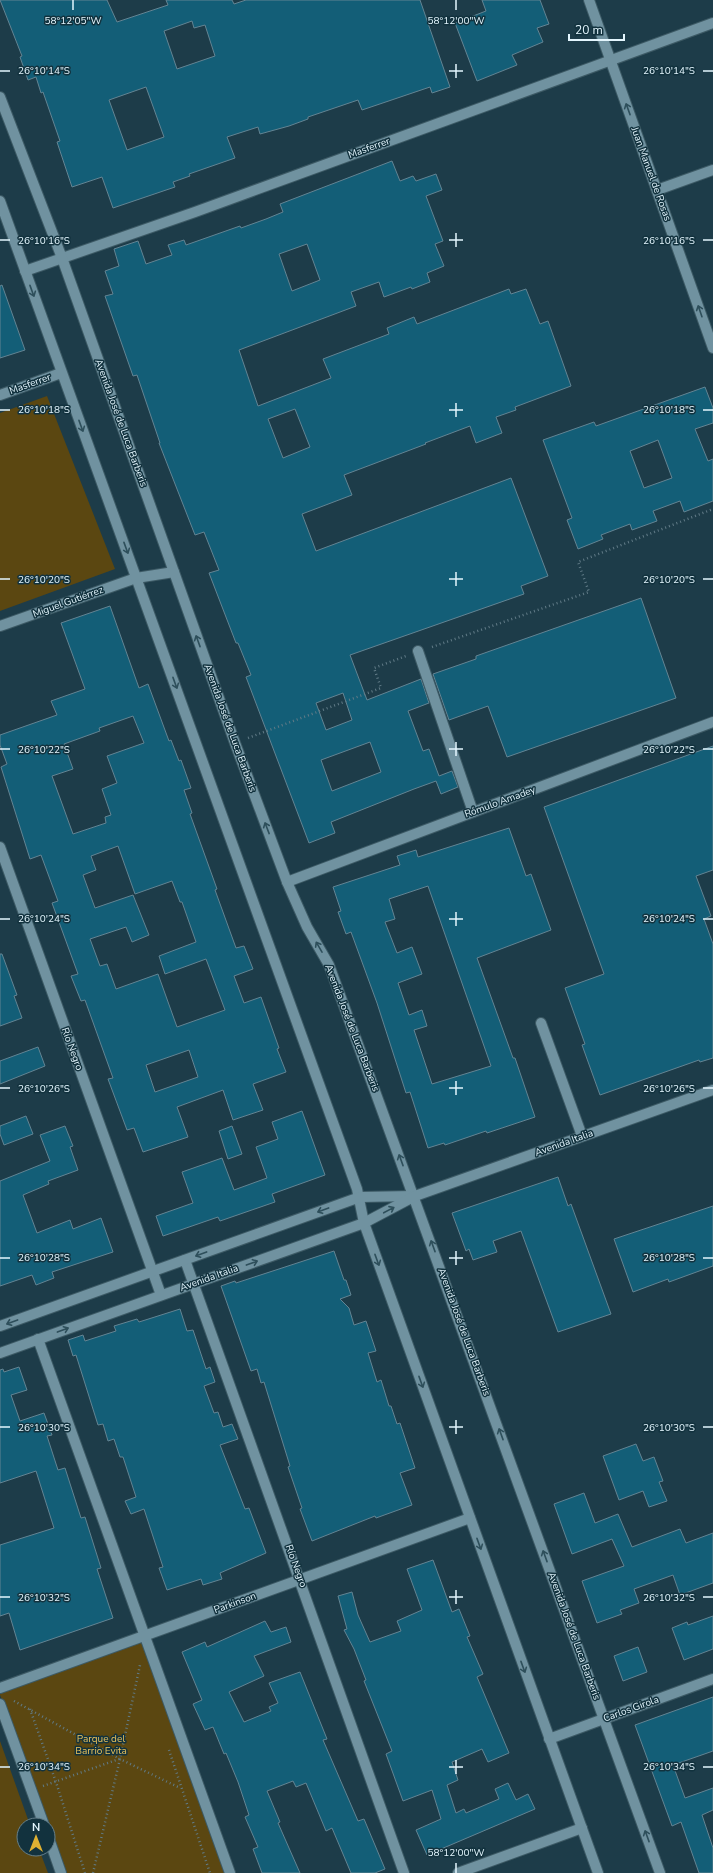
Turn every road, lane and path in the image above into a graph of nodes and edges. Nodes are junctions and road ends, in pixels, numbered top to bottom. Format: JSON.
{"nodes":[{"id":1,"x":589,"y":0,"type":"edge"},
{"id":2,"x":713,"y":23,"type":"edge"},
{"id":3,"x":611,"y":60,"type":"junction"},
{"id":4,"x":0,"y":97,"type":"edge"},
{"id":5,"x":713,"y":170,"type":"edge"},
{"id":6,"x":657,"y":190,"type":"junction"},
{"id":7,"x":0,"y":201,"type":"edge"},
{"id":8,"x":62,"y":258,"type":"junction"},
{"id":9,"x":25,"y":271,"type":"junction"},
{"id":10,"x":713,"y":348,"type":"edge"},
{"id":11,"x":61,"y":373,"type":"junction"},
{"id":12,"x":0,"y":395,"type":"edge"},
{"id":13,"x":713,"y":509,"type":"edge"},
{"id":14,"x":174,"y":572,"type":"junction"},
{"id":15,"x":136,"y":578,"type":"junction"},
{"id":16,"x":0,"y":626,"type":"edge"},
{"id":17,"x":418,"y":651,"type":"junction"},
{"id":18,"x":713,"y":722,"type":"edge"},
{"id":19,"x":235,"y":743,"type":"junction"},
{"id":20,"x":473,"y":812,"type":"junction"},
{"id":21,"x":0,"y":847,"type":"edge"},
{"id":22,"x":287,"y":882,"type":"junction"},
{"id":23,"x":541,"y":1023,"type":"dead end"},
{"id":24,"x":713,"y":1090,"type":"edge"},
{"id":25,"x":582,"y":1136,"type":"junction"},
{"id":26,"x":415,"y":1196,"type":"junction"},
{"id":27,"x":360,"y":1197,"type":"junction"},
{"id":28,"x":364,"y":1223,"type":"junction"},
{"id":29,"x":185,"y":1260,"type":"junction"},
{"id":30,"x":152,"y":1272,"type":"junction"},
{"id":31,"x":194,"y":1284,"type":"junction"},
{"id":32,"x":161,"y":1295,"type":"junction"},
{"id":33,"x":0,"y":1326,"type":"edge"},
{"id":34,"x":38,"y":1339,"type":"junction"},
{"id":35,"x":0,"y":1353,"type":"edge"},
{"id":36,"x":470,"y":1518,"type":"junction"},
{"id":37,"x":300,"y":1579,"type":"junction"},
{"id":38,"x":146,"y":1635,"type":"junction"},
{"id":39,"x":141,"y":1658,"type":"dead end"},
{"id":40,"x":713,"y":1679,"type":"edge"},
{"id":41,"x":0,"y":1688,"type":"edge"},
{"id":42,"x":12,"y":1699,"type":"dead end"},
{"id":43,"x":0,"y":1704,"type":"edge"},
{"id":44,"x":30,"y":1709,"type":"junction"},
{"id":45,"x":604,"y":1718,"type":"junction"},
{"id":46,"x":549,"y":1739,"type":"junction"},
{"id":47,"x":120,"y":1759,"type":"junction"},
{"id":48,"x":56,"y":1782,"type":"junction"},
{"id":49,"x":31,"y":1790,"type":"junction"},
{"id":50,"x":204,"y":1799,"type":"junction"},
{"id":51,"x":41,"y":1817,"type":"edge"},
{"id":52,"x":582,"y":1828,"type":"junction"},
{"id":53,"x":55,"y":1857,"type":"edge"},
{"id":54,"x":61,"y":1873,"type":"edge"},
{"id":55,"x":85,"y":1873,"type":"edge"},
{"id":56,"x":93,"y":1873,"type":"edge"},
{"id":57,"x":230,"y":1873,"type":"edge"},
{"id":58,"x":404,"y":1873,"type":"edge"},
{"id":59,"x":458,"y":1873,"type":"edge"},
{"id":60,"x":598,"y":1873,"type":"edge"},
{"id":61,"x":660,"y":1873,"type":"edge"}],
"edges":[{"from":1,"to":3,"type":"main road","name":"Juan Manuel de Rosas"},
{"from":2,"to":3,"type":"main road","name":"Masferrer"},
{"from":6,"to":3,"type":"main road","name":"Juan Manuel de Rosas","one_way":true},
{"from":3,"to":8,"type":"main road","name":"Masferrer"},
{"from":4,"to":8,"type":"main road","name":"Avenida José de Luca Barberis"},
{"from":5,"to":6,"type":"main road"},
{"from":10,"to":6,"type":"main road","name":"Juan Manuel de Rosas","one_way":true},
{"from":7,"to":9,"type":"main road"},
{"from":8,"to":9,"type":"main road","name":"Masferrer"},
{"from":8,"to":14,"type":"main road","name":"Avenida José de Luca Barberis"},
{"from":9,"to":11,"type":"main road","one_way":true},
{"from":11,"to":12,"type":"main road","name":"Masferrer"},
{"from":11,"to":15,"type":"main road","one_way":true},
{"from":13,"to":17,"type":"path"},
{"from":14,"to":15,"type":"main road","name":"Miguel Gutiérrez"},
{"from":19,"to":14,"type":"main road","name":"Avenida José de Luca Barberis","one_way":true},
{"from":15,"to":16,"type":"main road","name":"Miguel Gutiérrez"},
{"from":15,"to":27,"type":"main road","one_way":true},
{"from":17,"to":19,"type":"path"},
{"from":17,"to":20,"type":"main road"},
{"from":18,"to":20,"type":"main road","name":"Rómulo Amadey"},
{"from":22,"to":19,"type":"main road","name":"Avenida José de Luca Barberis","one_way":true},
{"from":20,"to":22,"type":"main road","name":"Rómulo Amadey"},
{"from":21,"to":30,"type":"main road","name":"Río Negro"},
{"from":26,"to":22,"type":"main road","name":"Avenida José de Luca Barberis","one_way":true},
{"from":23,"to":25,"type":"main road"},
{"from":24,"to":25,"type":"main road","name":"Avenida Italia"},
{"from":25,"to":26,"type":"main road","name":"Avenida Italia"},
{"from":26,"to":27,"type":"main road","name":"Avenida Italia"},
{"from":28,"to":26,"type":"main road","name":"Avenida Italia","one_way":true},
{"from":45,"to":26,"type":"main road","name":"Avenida José de Luca Barberis","one_way":true},
{"from":27,"to":28,"type":"main road"},
{"from":27,"to":29,"type":"main road","name":"Avenida Italia","one_way":true},
{"from":31,"to":28,"type":"main road","name":"Avenida Italia","one_way":true},
{"from":28,"to":36,"type":"main road","one_way":true},
{"from":29,"to":30,"type":"main road","name":"Avenida Italia"},
{"from":29,"to":31,"type":"main road","name":"Río Negro"},
{"from":30,"to":32,"type":"main road","name":"Río Negro"},
{"from":30,"to":33,"type":"main road","name":"Avenida Italia","one_way":true},
{"from":31,"to":32,"type":"main road","name":"Avenida Italia"},
{"from":31,"to":37,"type":"main road","name":"Río Negro"},
{"from":34,"to":32,"type":"main road","name":"Avenida Italia","one_way":true},
{"from":34,"to":35,"type":"main road","name":"Avenida Italia"},
{"from":34,"to":38,"type":"main road"},
{"from":36,"to":37,"type":"main road","name":"Parkinson"},
{"from":36,"to":46,"type":"main road","one_way":true},
{"from":37,"to":38,"type":"main road","name":"Parkinson"},
{"from":37,"to":58,"type":"main road","name":"Río Negro"},
{"from":38,"to":41,"type":"main road","name":"Parkinson"},
{"from":38,"to":50,"type":"main road"},
{"from":39,"to":47,"type":"path"},
{"from":40,"to":45,"type":"main road","name":"Carlos Girola"},
{"from":42,"to":44,"type":"path"},
{"from":43,"to":49,"type":"main road"},
{"from":44,"to":47,"type":"path"},
{"from":44,"to":48,"type":"path"},
{"from":45,"to":46,"type":"main road","name":"Carlos Girola"},
{"from":61,"to":45,"type":"main road","name":"Avenida José de Luca Barberis","one_way":true},
{"from":46,"to":52,"type":"main road"},
{"from":47,"to":48,"type":"path"},
{"from":47,"to":50,"type":"path"},
{"from":47,"to":56,"type":"path"},
{"from":48,"to":49,"type":"path"},
{"from":48,"to":55,"type":"path"},
{"from":49,"to":51,"type":"main road"},
{"from":50,"to":57,"type":"main road"},
{"from":52,"to":59,"type":"main road"},
{"from":52,"to":60,"type":"main road"},
{"from":53,"to":54,"type":"main road"}]}
